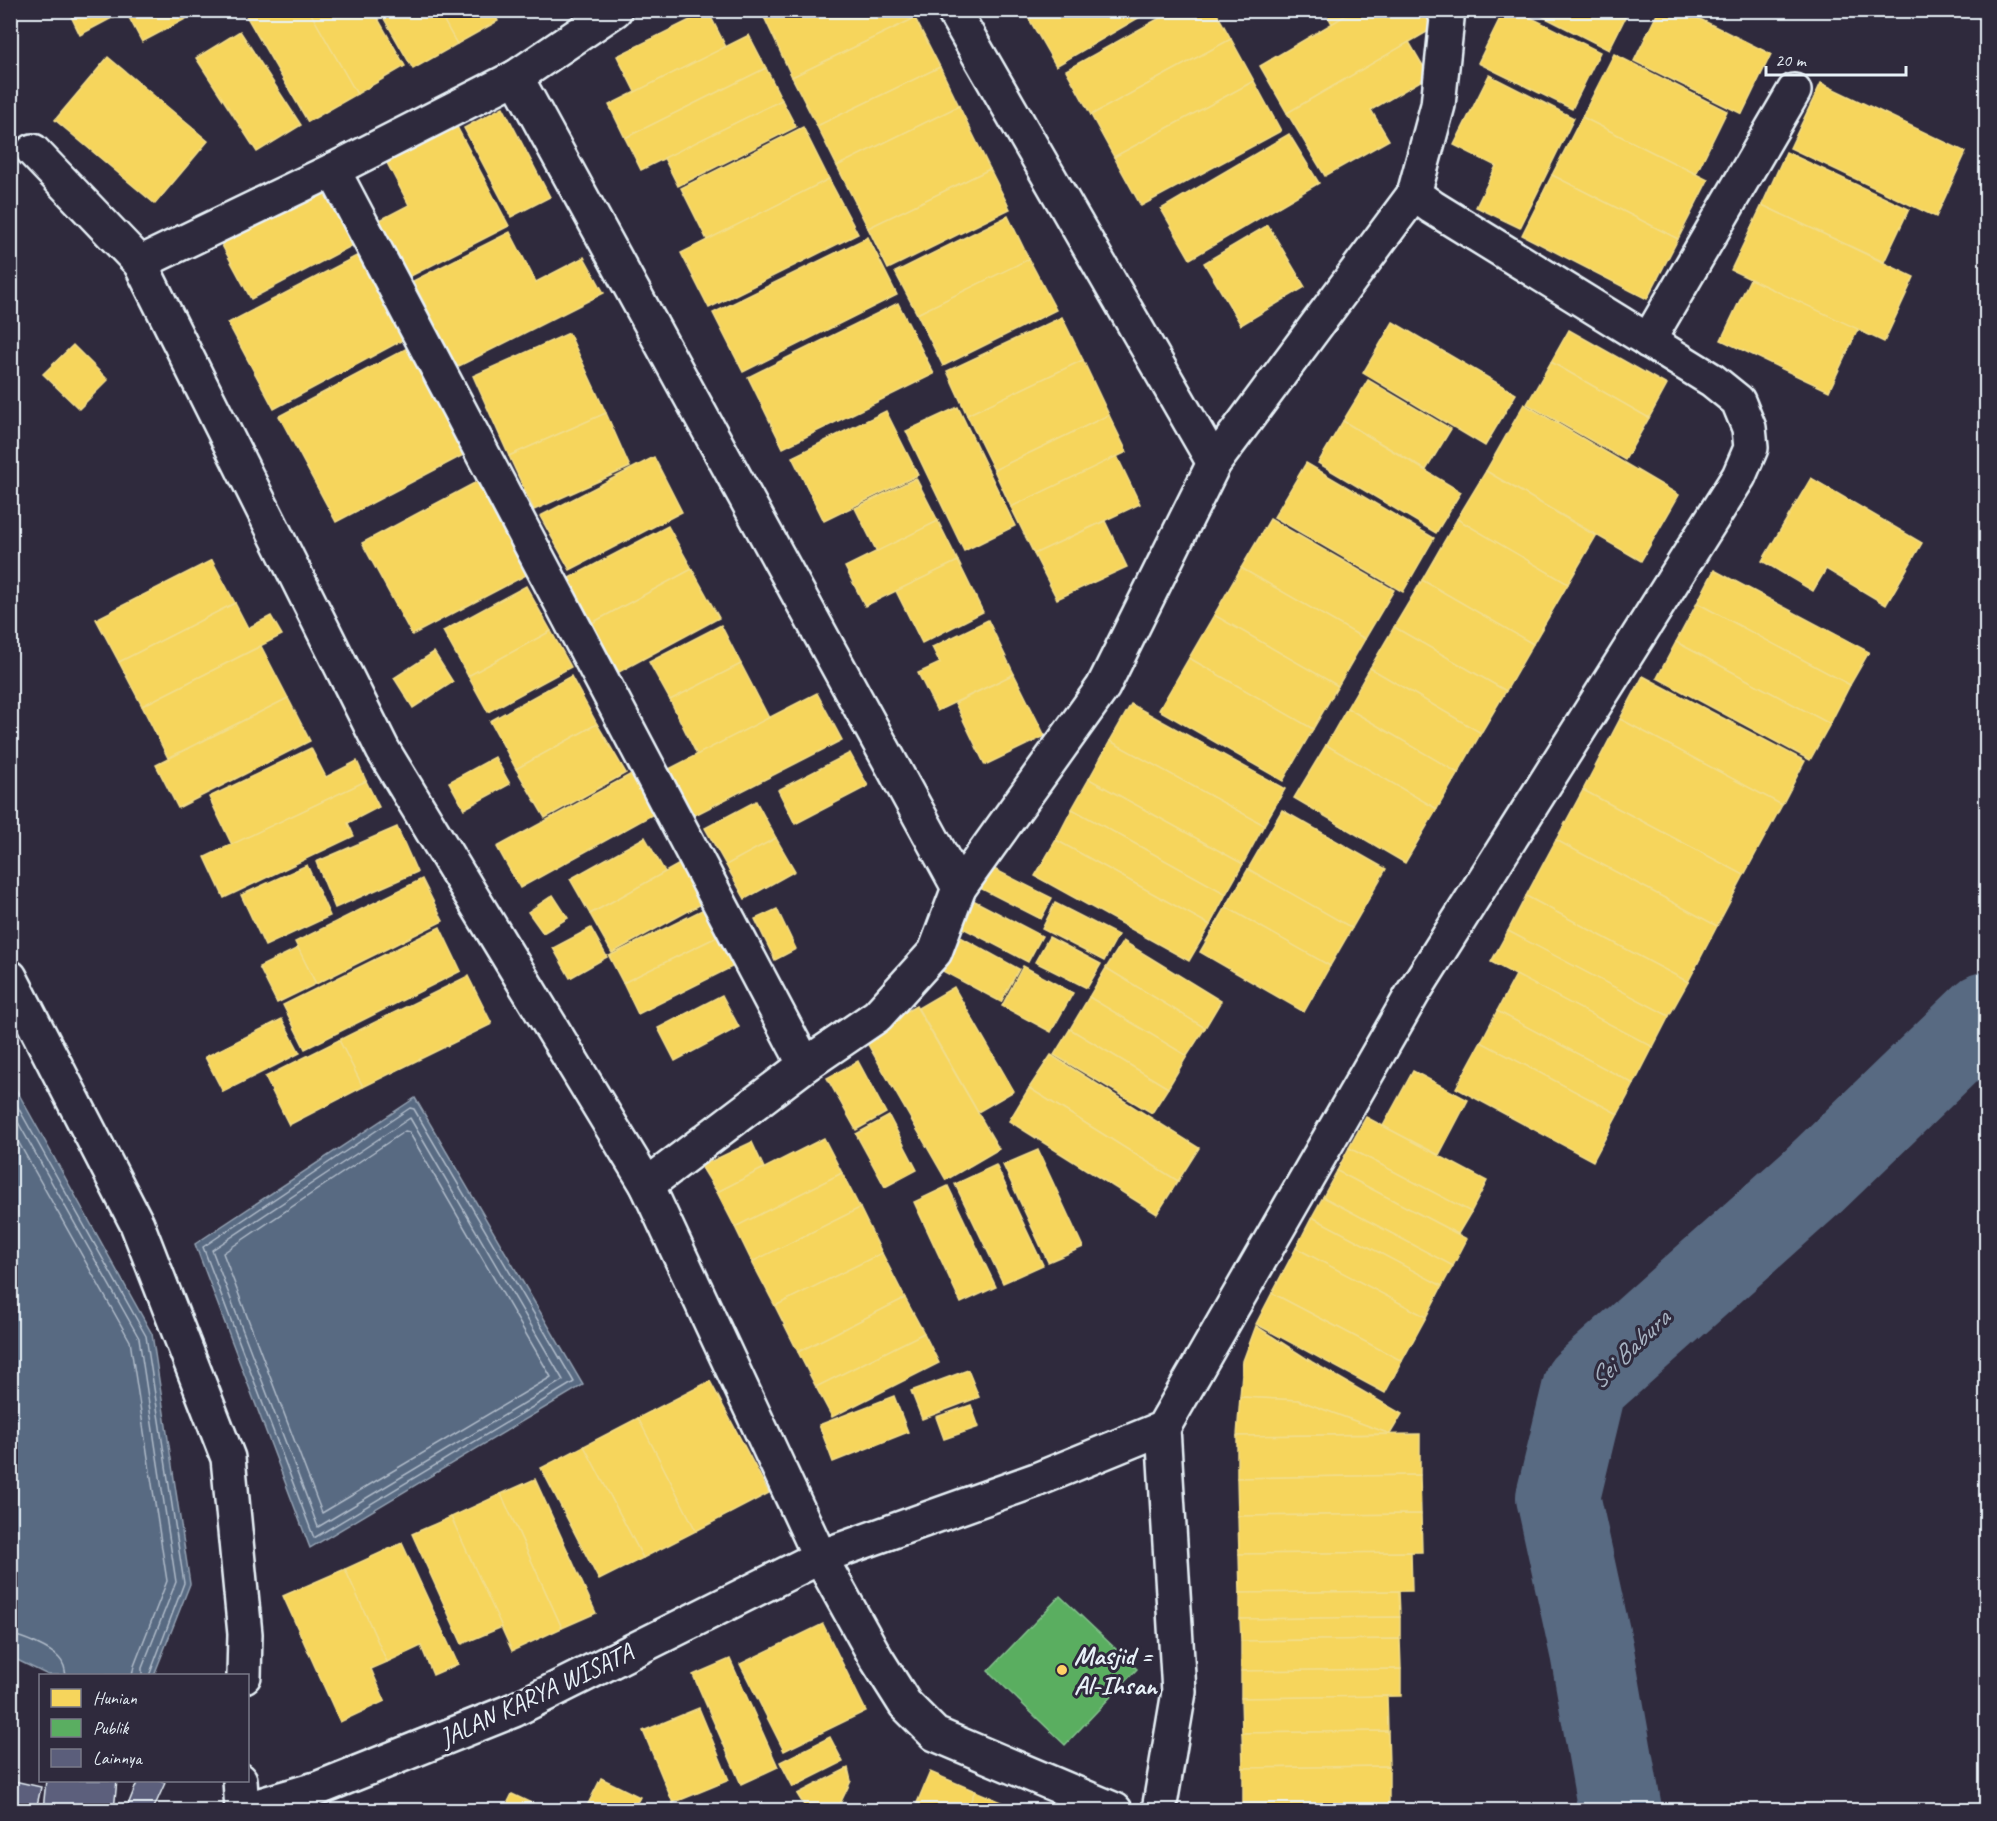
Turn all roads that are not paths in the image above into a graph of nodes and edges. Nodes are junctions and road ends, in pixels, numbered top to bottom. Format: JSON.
{"nodes":[{"id":1,"x":615,"y":10,"type":"edge"},
{"id":2,"x":953,"y":10,"type":"edge"},
{"id":3,"x":1444,"y":10,"type":"edge"},
{"id":4,"x":516,"y":77,"type":"junction"},
{"id":5,"x":1794,"y":91,"type":"dead end"},
{"id":6,"x":33,"y":151,"type":"dead end"},
{"id":7,"x":333,"y":170,"type":"junction"},
{"id":8,"x":1414,"y":194,"type":"junction"},
{"id":9,"x":140,"y":263,"type":"junction"},
{"id":10,"x":1648,"y":341,"type":"junction"},
{"id":11,"x":1214,"y":463,"type":"junction"},
{"id":12,"x":959,"y":888,"type":"junction"},
{"id":13,"x":10,"y":977,"type":"edge"},
{"id":14,"x":805,"y":1065,"type":"junction"},
{"id":15,"x":647,"y":1185,"type":"junction"},
{"id":16,"x":1163,"y":1428,"type":"junction"},
{"id":17,"x":820,"y":1557,"type":"junction"},
{"id":18,"x":244,"y":1674,"type":"edge"},
{"id":19,"x":240,"y":1782,"type":"edge"},
{"id":20,"x":326,"y":1799,"type":"edge"},
{"id":21,"x":243,"y":1810,"type":"edge"},
{"id":22,"x":1115,"y":1810,"type":"edge"},
{"id":23,"x":1160,"y":1810,"type":"edge"}],
"edges":[{"from":1,"to":4,"type":"street"},
{"from":2,"to":11,"type":"street"},
{"from":3,"to":8,"type":"street"},
{"from":4,"to":7,"type":"street"},
{"from":4,"to":12,"type":"street"},
{"from":5,"to":10,"type":"street"},
{"from":6,"to":9,"type":"street"},
{"from":7,"to":9,"type":"street"},
{"from":7,"to":14,"type":"street"},
{"from":8,"to":10,"type":"street"},
{"from":8,"to":11,"type":"street"},
{"from":9,"to":15,"type":"street"},
{"from":10,"to":16,"type":"street"},
{"from":11,"to":12,"type":"street"},
{"from":12,"to":14,"type":"street"},
{"from":13,"to":18,"type":"street"},
{"from":14,"to":15,"type":"street"},
{"from":15,"to":17,"type":"street"},
{"from":16,"to":17,"type":"street","name":"JALAN KARYA WISATA"},
{"from":16,"to":23,"type":"street"},
{"from":17,"to":20,"type":"street","name":"JALAN KARYA WISATA"},
{"from":17,"to":22,"type":"street"},
{"from":19,"to":21,"type":"street"},
{"from":20,"to":21,"type":"street","name":"JALAN KARYA WISATA"}]}
